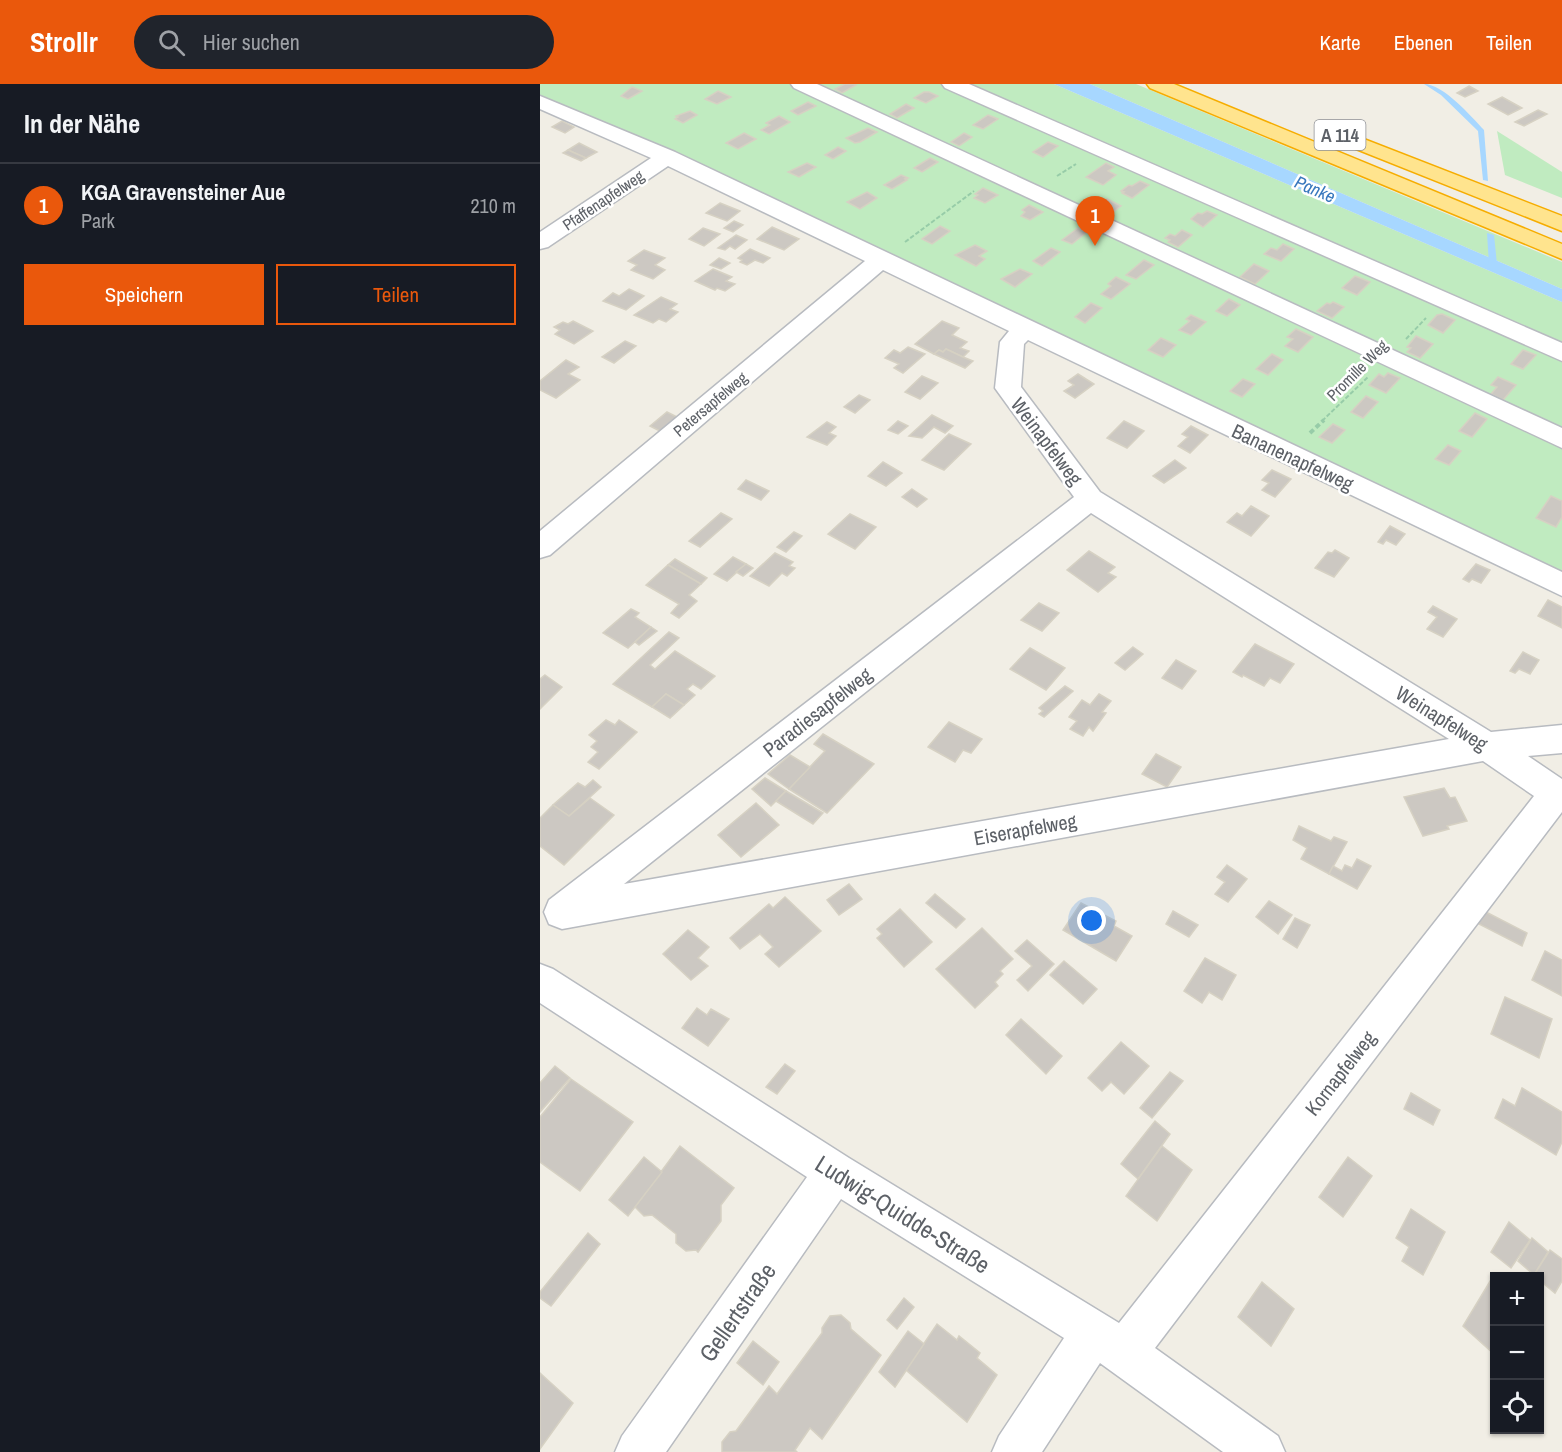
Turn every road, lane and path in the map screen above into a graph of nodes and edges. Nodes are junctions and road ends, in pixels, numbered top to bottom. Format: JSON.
{"nodes":[{"id":1,"x":801,"y":84,"type":"edge"},
{"id":2,"x":951,"y":84,"type":"edge"},
{"id":3,"x":1157,"y":84,"type":"edge"},
{"id":4,"x":540,"y":102,"type":"edge"},
{"id":5,"x":1318,"y":127,"type":"dead end"},
{"id":6,"x":1101,"y":148,"type":"junction"},
{"id":7,"x":667,"y":157,"type":"junction"},
{"id":8,"x":996,"y":174,"type":"junction"},
{"id":9,"x":1034,"y":192,"type":"junction"},
{"id":10,"x":1562,"y":224,"type":"edge"},
{"id":11,"x":540,"y":242,"type":"edge"},
{"id":12,"x":1562,"y":252,"type":"edge"},
{"id":13,"x":880,"y":260,"type":"junction"},
{"id":14,"x":1442,"y":302,"type":"junction"},
{"id":15,"x":1024,"y":329,"type":"junction"},
{"id":16,"x":1562,"y":353,"type":"edge"},
{"id":17,"x":1387,"y":358,"type":"junction"},
{"id":18,"x":1562,"y":439,"type":"edge"},
{"id":19,"x":1288,"y":455,"type":"junction"},
{"id":20,"x":1090,"y":499,"type":"junction"},
{"id":21,"x":540,"y":547,"type":"edge"},
{"id":22,"x":1562,"y":585,"type":"edge"},
{"id":23,"x":1562,"y":739,"type":"edge"},
{"id":24,"x":1487,"y":746,"type":"junction"},
{"id":25,"x":1559,"y":795,"type":"edge"},
{"id":26,"x":551,"y":915,"type":"edge"},
{"id":27,"x":540,"y":982,"type":"edge"},
{"id":28,"x":835,"y":1172,"type":"junction"},
{"id":29,"x":1108,"y":1343,"type":"junction"},
{"id":30,"x":638,"y":1452,"type":"edge"},
{"id":31,"x":1015,"y":1452,"type":"edge"},
{"id":32,"x":1262,"y":1452,"type":"edge"}],
"edges":[{"from":1,"to":8,"type":"street"},
{"from":2,"to":6,"type":"street"},
{"from":3,"to":12,"type":"highway","number":"A 114"},
{"from":4,"to":7,"type":"street"},
{"from":5,"to":10,"type":"highway","number":"A 114"},
{"from":6,"to":9,"type":"path"},
{"from":6,"to":14,"type":"street"},
{"from":7,"to":11,"type":"street","name":"Pfaffenapfelweg"},
{"from":7,"to":13,"type":"street"},
{"from":8,"to":9,"type":"street"},
{"from":8,"to":13,"type":"path"},
{"from":9,"to":17,"type":"street"},
{"from":13,"to":15,"type":"street"},
{"from":13,"to":21,"type":"street","name":"Petersapfelweg"},
{"from":14,"to":16,"type":"street"},
{"from":14,"to":17,"type":"path","name":"Promille Weg"},
{"from":15,"to":19,"type":"street","name":"Bananenapfelweg"},
{"from":15,"to":20,"type":"street","name":"Weinapfelweg"},
{"from":17,"to":18,"type":"street"},
{"from":17,"to":19,"type":"path","name":"Promille Weg"},
{"from":19,"to":22,"type":"street","name":"Bananenapfelweg"},
{"from":20,"to":24,"type":"street","name":"Weinapfelweg"},
{"from":20,"to":26,"type":"street","name":"Paradiesapfelweg"},
{"from":23,"to":24,"type":"street","name":"Eiserapfelweg"},
{"from":24,"to":25,"type":"street","name":"Weinapfelweg"},
{"from":24,"to":26,"type":"street","name":"Eiserapfelweg"},
{"from":25,"to":29,"type":"street","name":"Kornapfelweg"},
{"from":27,"to":28,"type":"street","name":"Ludwig-Quidde-Straße"},
{"from":28,"to":29,"type":"street","name":"Ludwig-Quidde-Straße"},
{"from":28,"to":30,"type":"street","name":"Gellertstraße"},
{"from":29,"to":31,"type":"street","name":"Kornapfelweg"},
{"from":29,"to":32,"type":"street","name":"Ludwig-Quidde-Straße"}]}
